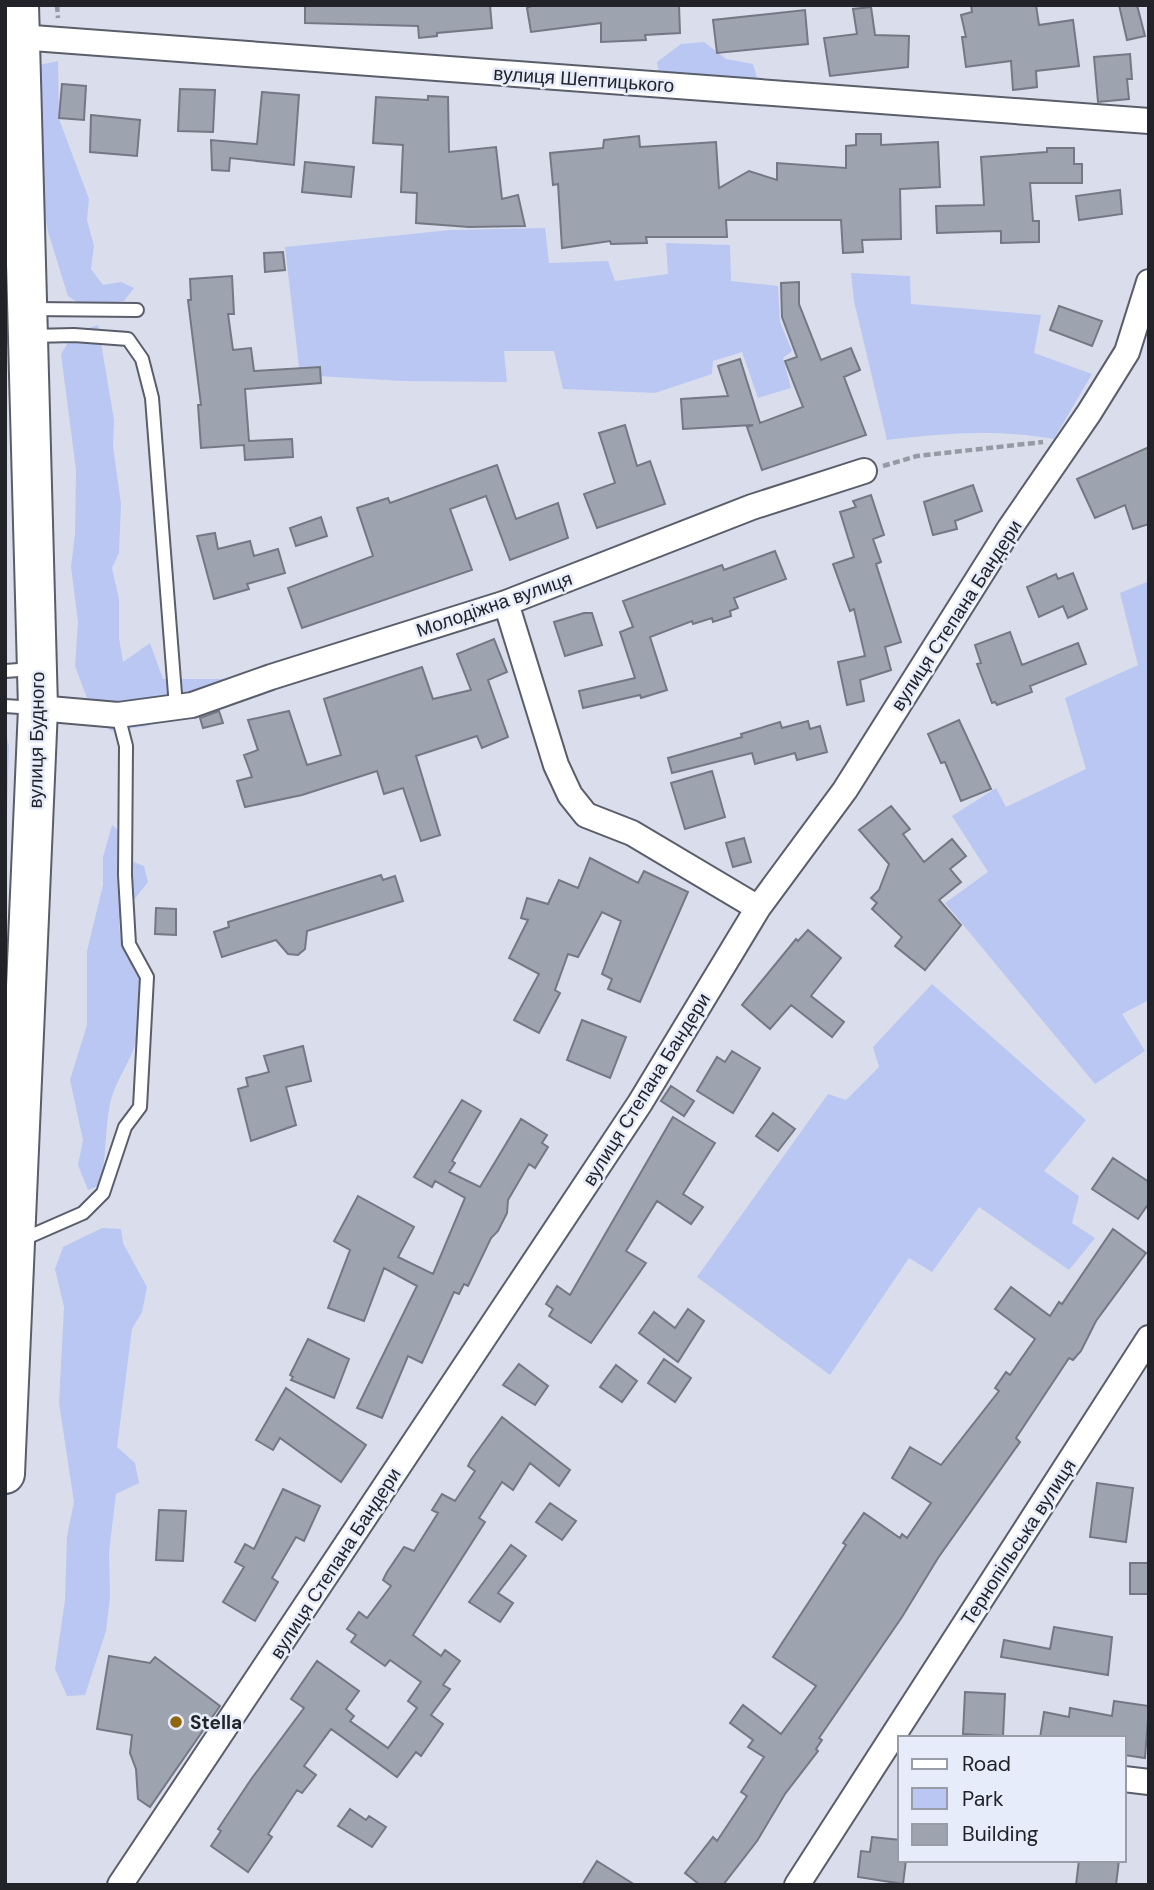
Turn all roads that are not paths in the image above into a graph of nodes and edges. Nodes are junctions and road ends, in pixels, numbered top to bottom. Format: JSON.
{"nodes":[{"id":1,"x":15,"y":26,"type":"edge"},
{"id":2,"x":1149,"y":121,"type":"edge"},
{"id":3,"x":1149,"y":282,"type":"edge"},
{"id":4,"x":137,"y":310,"type":"dead end"},
{"id":5,"x":29,"y":323,"type":"junction"},
{"id":6,"x":864,"y":471,"type":"road end"},
{"id":7,"x":506,"y":603,"type":"junction"},
{"id":8,"x":21,"y":670,"type":"edge"},
{"id":9,"x":22,"y":707,"type":"edge"},
{"id":10,"x":176,"y":707,"type":"junction"},
{"id":11,"x":118,"y":715,"type":"junction"},
{"id":12,"x":758,"y":908,"type":"junction"},
{"id":13,"x":16,"y":1242,"type":"junction"},
{"id":14,"x":1149,"y":1338,"type":"edge"},
{"id":15,"x":5,"y":1474,"type":"edge"},
{"id":16,"x":901,"y":1736,"type":"edge"},
{"id":17,"x":894,"y":1748,"type":"edge"},
{"id":18,"x":1126,"y":1779,"type":"edge"},
{"id":19,"x":1149,"y":1782,"type":"edge"},
{"id":20,"x":120,"y":1885,"type":"edge"},
{"id":21,"x":797,"y":1885,"type":"edge"}],
"edges":[{"from":1,"to":2,"type":"street","name":"вулиця Шептицького"},
{"from":1,"to":5,"type":"highway","name":"вулиця Будного"},
{"from":3,"to":12,"type":"street","name":"вулиця Степана Бандери"},
{"from":4,"to":5,"type":"lane"},
{"from":5,"to":8,"type":"highway","name":"вулиця Будного"},
{"from":5,"to":10,"type":"lane"},
{"from":6,"to":7,"type":"street","name":"Молодіжна вулиця"},
{"from":7,"to":10,"type":"street","name":"Молодіжна вулиця"},
{"from":7,"to":12,"type":"street"},
{"from":8,"to":9,"type":"highway","name":"вулиця Будного"},
{"from":9,"to":11,"type":"street","name":"Молодіжна вулиця"},
{"from":9,"to":13,"type":"highway","name":"вулиця Будного"},
{"from":10,"to":11,"type":"street","name":"Молодіжна вулиця"},
{"from":11,"to":13,"type":"lane"},
{"from":12,"to":20,"type":"street","name":"вулиця Степана Бандери"},
{"from":13,"to":15,"type":"highway","name":"вулиця Будного"},
{"from":14,"to":16,"type":"street","name":"Тернопільська вулиця"},
{"from":17,"to":21,"type":"street","name":"Тернопільська вулиця"},
{"from":18,"to":19,"type":"street"}]}
